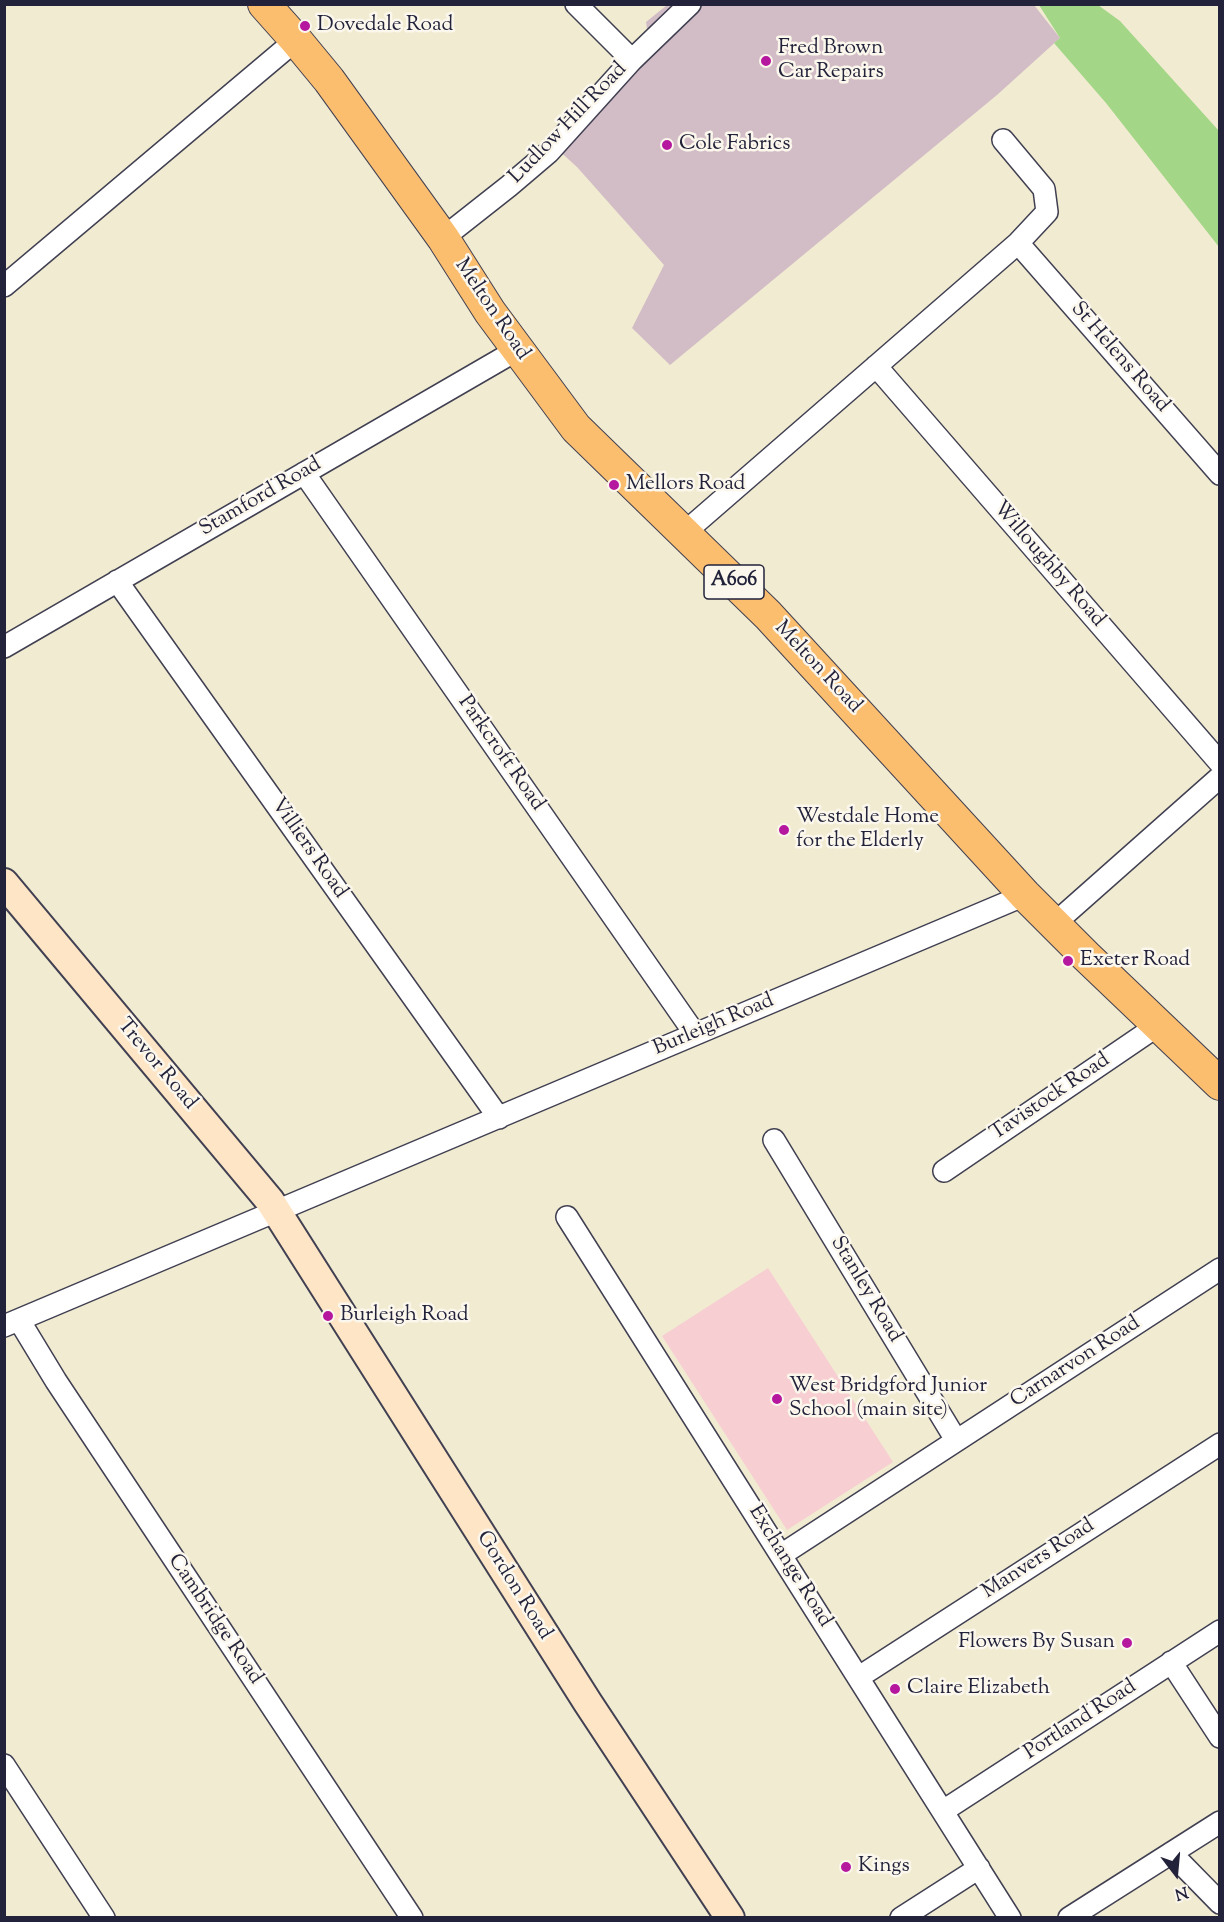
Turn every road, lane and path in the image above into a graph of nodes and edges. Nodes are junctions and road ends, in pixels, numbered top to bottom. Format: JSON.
{"nodes":[{"id":1,"x":264,"y":4,"type":"edge"},
{"id":2,"x":576,"y":4,"type":"edge"},
{"id":3,"x":690,"y":4,"type":"edge"},
{"id":4,"x":296,"y":40,"type":"junction"},
{"id":5,"x":632,"y":60,"type":"junction"},
{"id":6,"x":1003,"y":140,"type":"dead end"},
{"id":7,"x":443,"y":238,"type":"junction"},
{"id":8,"x":1018,"y":243,"type":"junction"},
{"id":9,"x":4,"y":286,"type":"edge"},
{"id":10,"x":518,"y":350,"type":"junction"},
{"id":11,"x":876,"y":366,"type":"junction"},
{"id":12,"x":304,"y":473,"type":"junction"},
{"id":13,"x":1220,"y":474,"type":"edge"},
{"id":14,"x":684,"y":533,"type":"junction"},
{"id":15,"x":117,"y":581,"type":"junction"},
{"id":16,"x":4,"y":647,"type":"edge"},
{"id":17,"x":1220,"y":763,"type":"edge"},
{"id":18,"x":1220,"y":777,"type":"edge"},
{"id":19,"x":4,"y":883,"type":"edge"},
{"id":20,"x":1025,"y":895,"type":"junction"},
{"id":21,"x":1054,"y":924,"type":"junction"},
{"id":22,"x":1157,"y":1026,"type":"junction"},
{"id":23,"x":695,"y":1034,"type":"junction"},
{"id":24,"x":1218,"y":1080,"type":"edge"},
{"id":25,"x":499,"y":1118,"type":"junction"},
{"id":26,"x":774,"y":1140,"type":"dead end"},
{"id":27,"x":944,"y":1171,"type":"dead end"},
{"id":28,"x":276,"y":1211,"type":"junction"},
{"id":29,"x":567,"y":1217,"type":"dead end"},
{"id":30,"x":301,"y":1251,"type":"joint"},
{"id":31,"x":1220,"y":1269,"type":"edge"},
{"id":32,"x":12,"y":1323,"type":"edge"},
{"id":33,"x":956,"y":1440,"type":"junction"},
{"id":34,"x":1220,"y":1444,"type":"edge"},
{"id":35,"x":781,"y":1554,"type":"junction"},
{"id":36,"x":1220,"y":1631,"type":"edge"},
{"id":37,"x":1171,"y":1662,"type":"junction"},
{"id":38,"x":859,"y":1677,"type":"junction"},
{"id":39,"x":1220,"y":1737,"type":"edge"},
{"id":40,"x":4,"y":1765,"type":"edge"},
{"id":41,"x":943,"y":1810,"type":"junction"},
{"id":42,"x":1220,"y":1822,"type":"edge"},
{"id":43,"x":1172,"y":1852,"type":"junction"},
{"id":44,"x":979,"y":1868,"type":"junction"},
{"id":45,"x":1220,"y":1903,"type":"edge"},
{"id":46,"x":97,"y":1915,"type":"edge"},
{"id":47,"x":412,"y":1917,"type":"edge"},
{"id":48,"x":730,"y":1917,"type":"edge"},
{"id":49,"x":903,"y":1917,"type":"edge"},
{"id":50,"x":1010,"y":1917,"type":"edge"},
{"id":51,"x":1069,"y":1917,"type":"edge"}],
"edges":[{"from":1,"to":4,"type":"main road","name":"Melton Road","number":"A606"},
{"from":2,"to":5,"type":"street"},
{"from":3,"to":5,"type":"street","name":"Ludlow Hill Road"},
{"from":4,"to":7,"type":"main road","name":"Melton Road","number":"A606"},
{"from":4,"to":9,"type":"street"},
{"from":5,"to":7,"type":"street","name":"Ludlow Hill Road"},
{"from":6,"to":8,"type":"street"},
{"from":7,"to":10,"type":"main road","name":"Melton Road","number":"A606"},
{"from":8,"to":11,"type":"street"},
{"from":8,"to":13,"type":"street","name":"St Helens Road"},
{"from":10,"to":12,"type":"street","name":"Stamford Road"},
{"from":10,"to":14,"type":"main road","name":"Melton Road","number":"A606"},
{"from":11,"to":14,"type":"street"},
{"from":11,"to":17,"type":"street","name":"Willoughby Road"},
{"from":12,"to":15,"type":"street","name":"Stamford Road"},
{"from":12,"to":23,"type":"street","name":"Parkcroft Road"},
{"from":14,"to":20,"type":"main road","name":"Melton Road","number":"A606"},
{"from":15,"to":16,"type":"street","name":"Stamford Road"},
{"from":15,"to":25,"type":"street","name":"Villiers Road"},
{"from":18,"to":21,"type":"street"},
{"from":19,"to":28,"type":"street","name":"Trevor Road"},
{"from":20,"to":21,"type":"main road","name":"Melton Road","number":"A606"},
{"from":20,"to":23,"type":"street","name":"Burleigh Road"},
{"from":21,"to":22,"type":"main road","name":"Melton Road","number":"A606"},
{"from":22,"to":24,"type":"main road","name":"Melton Road","number":"A606"},
{"from":22,"to":27,"type":"street","name":"Tavistock Road"},
{"from":23,"to":25,"type":"street","name":"Burleigh Road"},
{"from":25,"to":28,"type":"street","name":"Burleigh Road"},
{"from":26,"to":33,"type":"street","name":"Stanley Road"},
{"from":28,"to":30,"type":"street","name":"Trevor Road"},
{"from":28,"to":32,"type":"street","name":"Burleigh Road"},
{"from":29,"to":35,"type":"street","name":"Exchange Road"},
{"from":30,"to":48,"type":"street","name":"Gordon Road"},
{"from":31,"to":33,"type":"street","name":"Carnarvon Road"},
{"from":32,"to":47,"type":"street","name":"Cambridge Road"},
{"from":33,"to":35,"type":"street","name":"Carnarvon Road"},
{"from":34,"to":38,"type":"street","name":"Manvers Road"},
{"from":35,"to":38,"type":"street","name":"Exchange Road"},
{"from":36,"to":37,"type":"street","name":"Portland Road"},
{"from":37,"to":39,"type":"street"},
{"from":37,"to":41,"type":"street","name":"Portland Road"},
{"from":38,"to":41,"type":"street","name":"Exchange Road"},
{"from":40,"to":46,"type":"street"},
{"from":41,"to":44,"type":"street","name":"Exchange Road"},
{"from":42,"to":43,"type":"street"},
{"from":43,"to":45,"type":"street"},
{"from":43,"to":51,"type":"street"},
{"from":44,"to":49,"type":"street"},
{"from":44,"to":50,"type":"street","name":"Exchange Road"}]}
